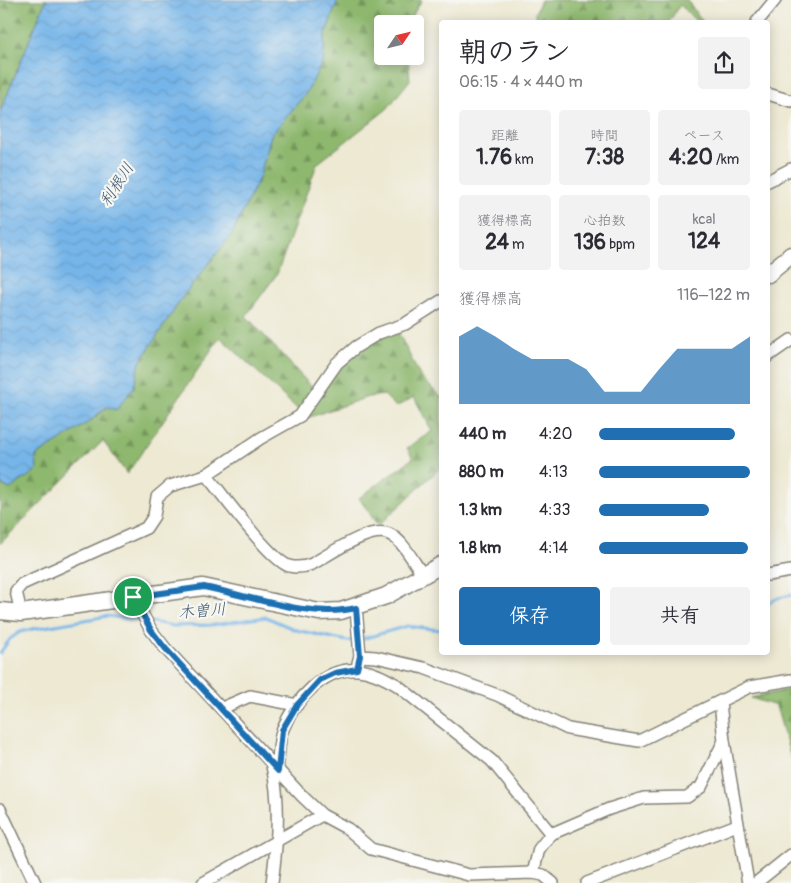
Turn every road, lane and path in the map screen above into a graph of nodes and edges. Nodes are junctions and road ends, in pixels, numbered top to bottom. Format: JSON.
{"nodes":[{"id":1,"x":775,"y":0,"type":"edge"},
{"id":2,"x":758,"y":20,"type":"edge"},
{"id":3,"x":770,"y":95,"type":"edge"},
{"id":4,"x":791,"y":101,"type":"edge"},
{"id":5,"x":791,"y":169,"type":"edge"},
{"id":6,"x":770,"y":181,"type":"edge"},
{"id":7,"x":791,"y":255,"type":"edge"},
{"id":8,"x":770,"y":272,"type":"edge"},
{"id":9,"x":439,"y":302,"type":"edge"},
{"id":10,"x":791,"y":340,"type":"edge"},
{"id":11,"x":770,"y":355,"type":"edge"},
{"id":12,"x":206,"y":475,"type":"junction"},
{"id":13,"x":439,"y":566,"type":"edge"},
{"id":14,"x":791,"y":571,"type":"edge"},
{"id":15,"x":423,"y":575,"type":"junction"},
{"id":16,"x":770,"y":575,"type":"edge"},
{"id":17,"x":136,"y":604,"type":"junction"},
{"id":18,"x":356,"y":608,"type":"junction"},
{"id":19,"x":0,"y":611,"type":"edge"},
{"id":20,"x":21,"y":613,"type":"junction"},
{"id":21,"x":0,"y":623,"type":"edge"},
{"id":22,"x":359,"y":652,"type":"junction"},
{"id":23,"x":357,"y":669,"type":"junction"},
{"id":24,"x":791,"y":680,"type":"edge"},
{"id":25,"x":720,"y":702,"type":"junction"},
{"id":26,"x":297,"y":705,"type":"junction"},
{"id":27,"x":222,"y":708,"type":"junction"},
{"id":28,"x":724,"y":741,"type":"junction"},
{"id":29,"x":274,"y":767,"type":"junction"},
{"id":30,"x":0,"y":810,"type":"edge"},
{"id":31,"x":322,"y":815,"type":"junction"},
{"id":32,"x":737,"y":825,"type":"junction"},
{"id":33,"x":551,"y":834,"type":"junction"},
{"id":34,"x":277,"y":840,"type":"junction"},
{"id":35,"x":791,"y":855,"type":"edge"},
{"id":36,"x":534,"y":873,"type":"junction"},
{"id":37,"x":35,"y":883,"type":"edge"},
{"id":38,"x":203,"y":883,"type":"edge"},
{"id":39,"x":272,"y":883,"type":"edge"},
{"id":40,"x":553,"y":883,"type":"edge"},
{"id":41,"x":587,"y":883,"type":"edge"},
{"id":42,"x":748,"y":883,"type":"edge"},
{"id":43,"x":756,"y":883,"type":"edge"}],
"edges":[{"from":1,"to":2,"type":"street"},
{"from":3,"to":4,"type":"street"},
{"from":5,"to":6,"type":"street"},
{"from":7,"to":8,"type":"main road"},
{"from":9,"to":12,"type":"street"},
{"from":10,"to":11,"type":"street"},
{"from":12,"to":15,"type":"street"},
{"from":12,"to":20,"type":"street"},
{"from":13,"to":15,"type":"main road"},
{"from":14,"to":16,"type":"street"},
{"from":15,"to":18,"type":"main road"},
{"from":17,"to":18,"type":"main road"},
{"from":17,"to":20,"type":"main road"},
{"from":17,"to":27,"type":"street"},
{"from":18,"to":22,"type":"street"},
{"from":19,"to":20,"type":"main road"},
{"from":20,"to":21,"type":"main road"},
{"from":22,"to":23,"type":"street"},
{"from":22,"to":25,"type":"street"},
{"from":23,"to":26,"type":"street"},
{"from":23,"to":33,"type":"street"},
{"from":24,"to":25,"type":"street"},
{"from":25,"to":28,"type":"street"},
{"from":26,"to":27,"type":"street"},
{"from":26,"to":29,"type":"street"},
{"from":27,"to":29,"type":"street"},
{"from":28,"to":32,"type":"street"},
{"from":28,"to":33,"type":"street"},
{"from":29,"to":31,"type":"street"},
{"from":29,"to":34,"type":"street"},
{"from":30,"to":37,"type":"street"},
{"from":31,"to":34,"type":"street"},
{"from":31,"to":36,"type":"street"},
{"from":32,"to":41,"type":"street"},
{"from":32,"to":42,"type":"street"},
{"from":33,"to":36,"type":"street"},
{"from":34,"to":38,"type":"street"},
{"from":34,"to":39,"type":"street"},
{"from":35,"to":43,"type":"street"},
{"from":36,"to":40,"type":"street"}]}
